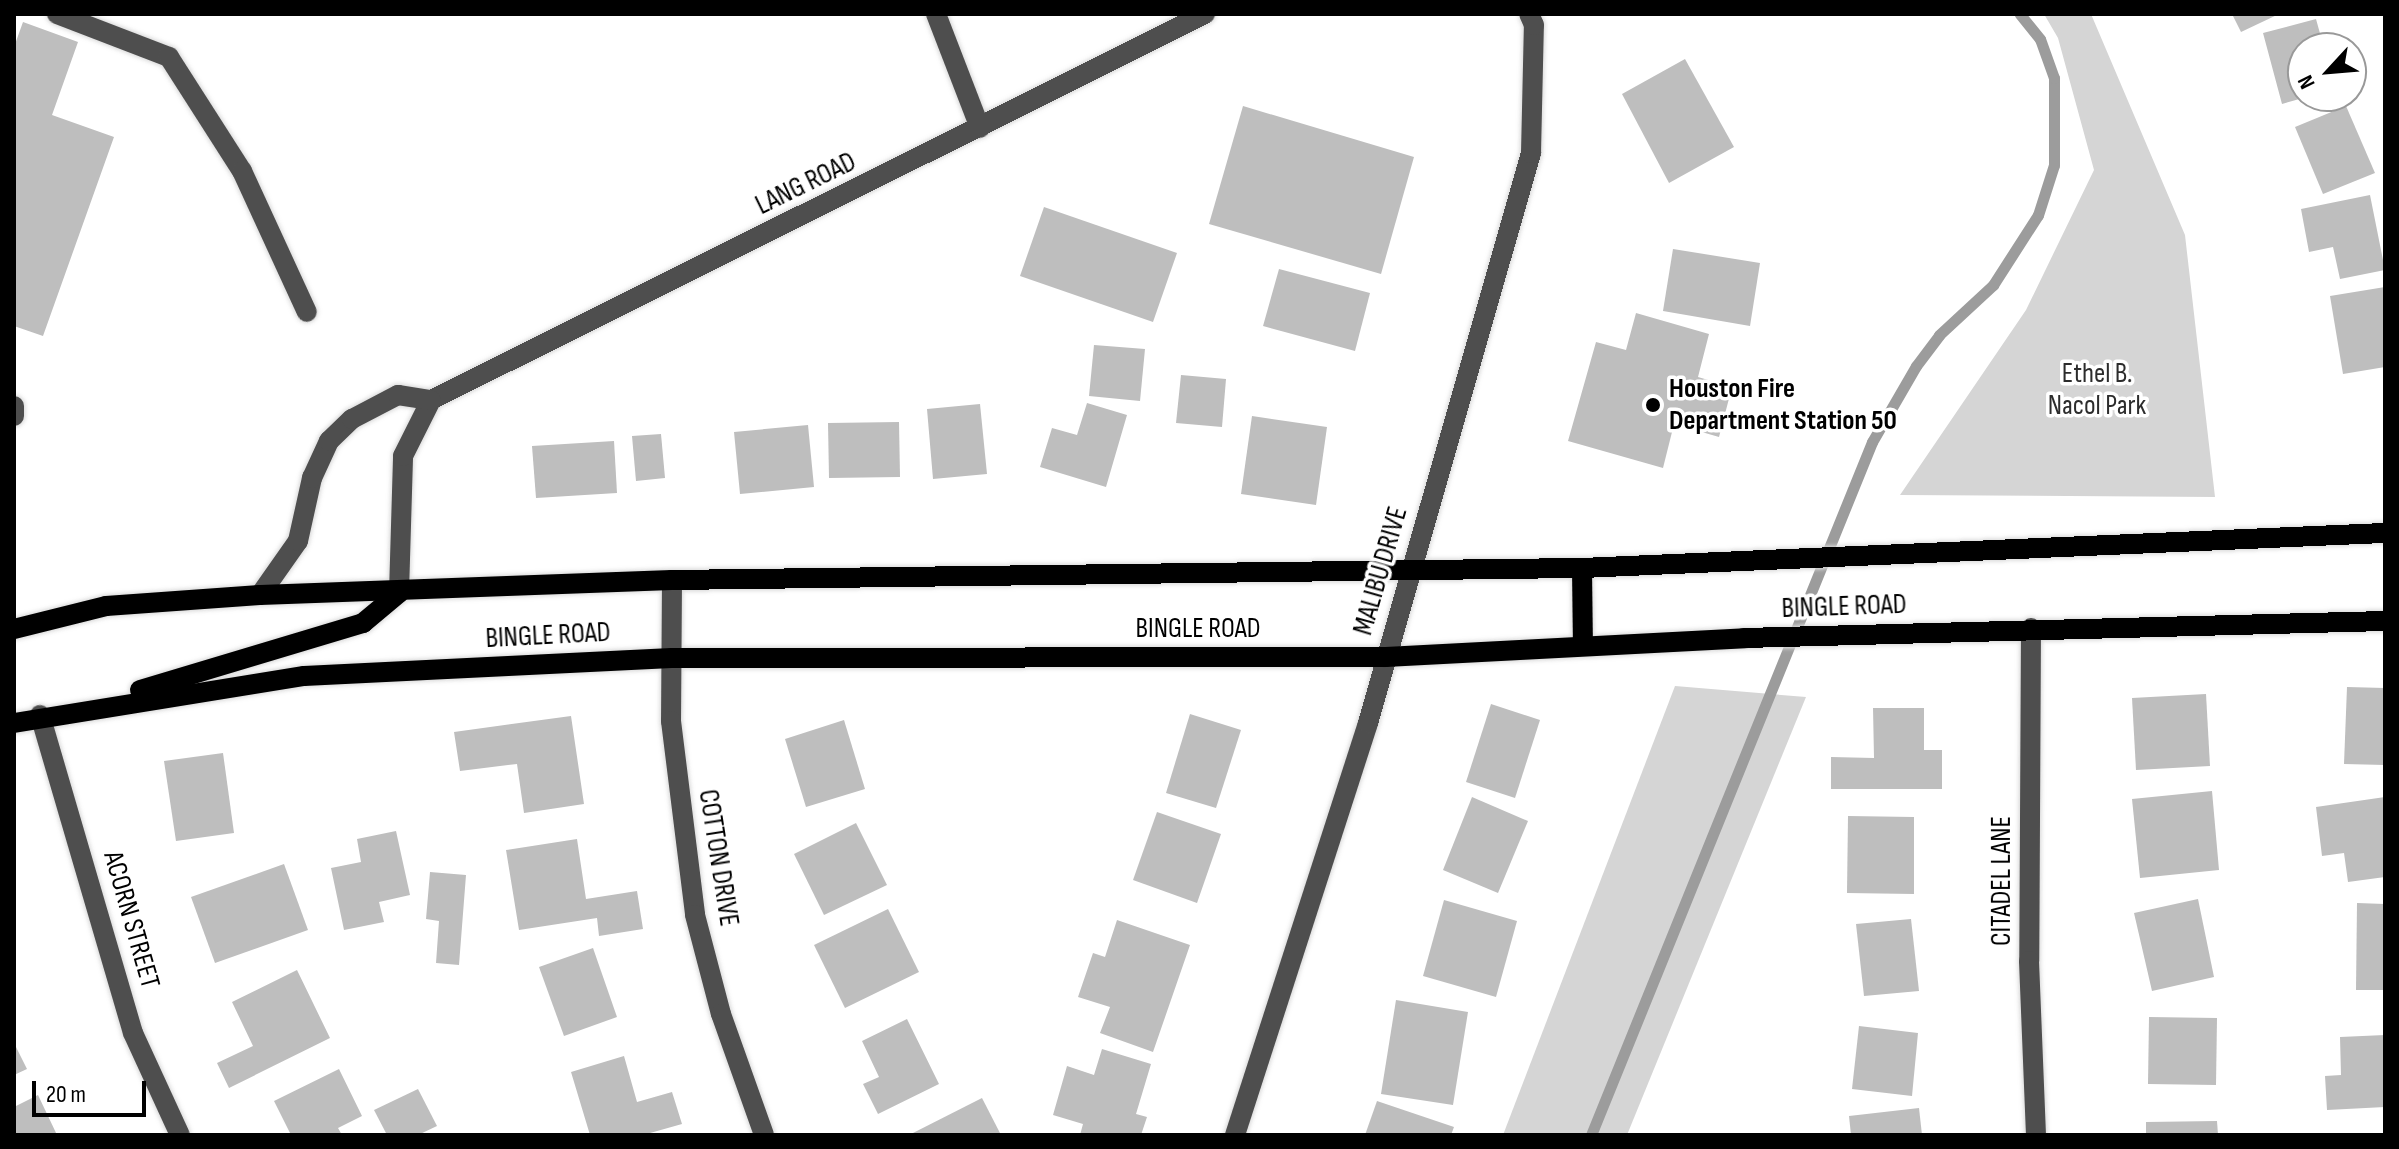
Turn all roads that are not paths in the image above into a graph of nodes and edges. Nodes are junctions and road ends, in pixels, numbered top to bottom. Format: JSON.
{"nodes":[{"id":1,"x":57,"y":14,"type":"edge"},
{"id":2,"x":936,"y":14,"type":"edge"},
{"id":3,"x":1205,"y":14,"type":"edge"},
{"id":4,"x":1529,"y":14,"type":"edge"},
{"id":5,"x":980,"y":128,"type":"junction"},
{"id":6,"x":307,"y":312,"type":"dead end"},
{"id":7,"x":431,"y":400,"type":"junction"},
{"id":8,"x":14,"y":406,"type":"edge"},
{"id":9,"x":14,"y":416,"type":"edge"},
{"id":10,"x":2385,"y":533,"type":"edge"},
{"id":11,"x":1582,"y":568,"type":"junction"},
{"id":12,"x":1411,"y":570,"type":"junction"},
{"id":13,"x":672,"y":580,"type":"junction"},
{"id":14,"x":399,"y":593,"type":"junction"},
{"id":15,"x":260,"y":595,"type":"junction"},
{"id":16,"x":2385,"y":621,"type":"edge"},
{"id":17,"x":2031,"y":628,"type":"junction"},
{"id":18,"x":14,"y":629,"type":"edge"},
{"id":19,"x":1583,"y":646,"type":"junction"},
{"id":20,"x":1386,"y":657,"type":"junction"},
{"id":21,"x":672,"y":658,"type":"junction"},
{"id":22,"x":79,"y":709,"type":"junction"},
{"id":23,"x":40,"y":715,"type":"junction"},
{"id":24,"x":14,"y":723,"type":"edge"},
{"id":25,"x":180,"y":1135,"type":"edge"},
{"id":26,"x":764,"y":1135,"type":"edge"},
{"id":27,"x":1235,"y":1135,"type":"edge"},
{"id":28,"x":2036,"y":1135,"type":"edge"}],
"edges":[{"from":1,"to":6,"type":"street"},
{"from":2,"to":5,"type":"street"},
{"from":3,"to":5,"type":"street","name":"LANG ROAD"},
{"from":4,"to":12,"type":"street","name":"MALIBU DRIVE"},
{"from":5,"to":7,"type":"street","name":"LANG ROAD"},
{"from":7,"to":14,"type":"street"},
{"from":7,"to":15,"type":"street","name":"LANG ROAD"},
{"from":8,"to":9,"type":"street"},
{"from":10,"to":11,"type":"main road","name":"BINGLE ROAD"},
{"from":11,"to":12,"type":"main road","name":"BINGLE ROAD"},
{"from":11,"to":19,"type":"main road"},
{"from":12,"to":13,"type":"main road","name":"BINGLE ROAD"},
{"from":12,"to":20,"type":"street","name":"MALIBU DRIVE"},
{"from":13,"to":14,"type":"main road","name":"BINGLE ROAD"},
{"from":13,"to":21,"type":"street","name":"COTTON DRIVE"},
{"from":14,"to":15,"type":"main road","name":"BINGLE ROAD"},
{"from":14,"to":22,"type":"main road"},
{"from":15,"to":18,"type":"main road","name":"BINGLE ROAD"},
{"from":16,"to":17,"type":"main road","name":"BINGLE ROAD"},
{"from":17,"to":19,"type":"main road","name":"BINGLE ROAD"},
{"from":17,"to":28,"type":"street","name":"CITADEL LANE"},
{"from":19,"to":20,"type":"main road","name":"BINGLE ROAD"},
{"from":20,"to":21,"type":"main road","name":"BINGLE ROAD"},
{"from":20,"to":27,"type":"street","name":"MALIBU DRIVE"},
{"from":21,"to":22,"type":"main road","name":"BINGLE ROAD"},
{"from":21,"to":26,"type":"street","name":"COTTON DRIVE"},
{"from":22,"to":23,"type":"main road","name":"BINGLE ROAD"},
{"from":23,"to":24,"type":"main road","name":"BINGLE ROAD"},
{"from":23,"to":25,"type":"street","name":"ACORN STREET"}]}
